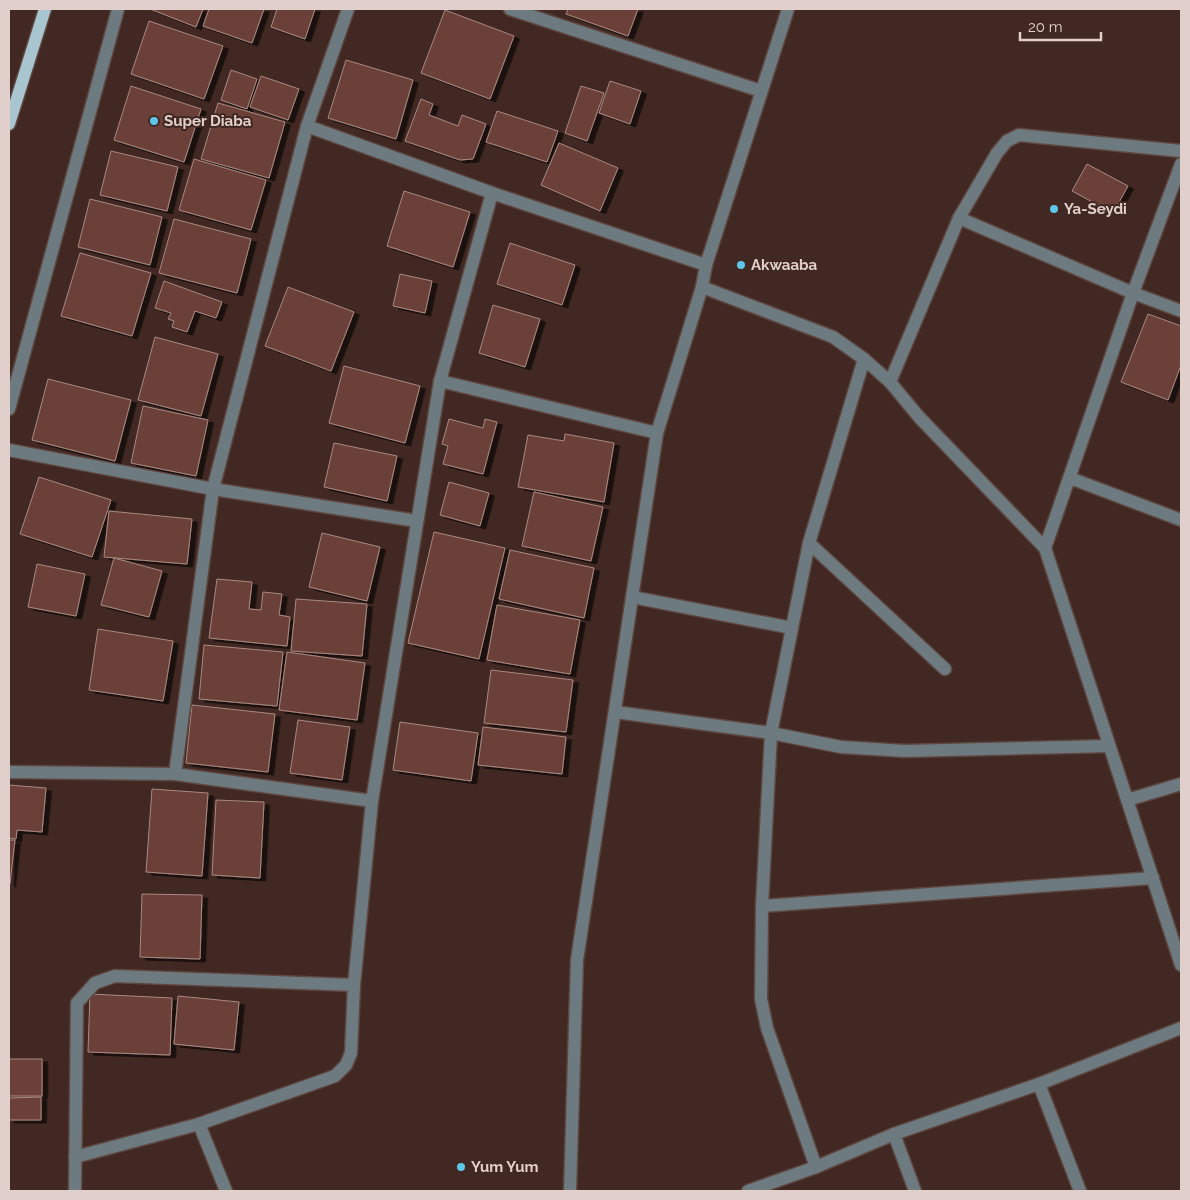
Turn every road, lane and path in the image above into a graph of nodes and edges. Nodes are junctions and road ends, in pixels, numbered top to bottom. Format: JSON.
{"nodes":[{"id":1,"x":45,"y":9,"type":"edge"},
{"id":2,"x":118,"y":9,"type":"edge"},
{"id":3,"x":348,"y":9,"type":"edge"},
{"id":4,"x":510,"y":9,"type":"edge"},
{"id":5,"x":788,"y":9,"type":"edge"},
{"id":6,"x":761,"y":90,"type":"junction"},
{"id":7,"x":9,"y":124,"type":"edge"},
{"id":8,"x":307,"y":126,"type":"junction"},
{"id":9,"x":1181,"y":151,"type":"edge"},
{"id":10,"x":1181,"y":164,"type":"edge"},
{"id":11,"x":492,"y":193,"type":"junction"},
{"id":12,"x":959,"y":218,"type":"junction"},
{"id":13,"x":706,"y":264,"type":"junction"},
{"id":14,"x":702,"y":286,"type":"junction"},
{"id":15,"x":1132,"y":293,"type":"junction"},
{"id":16,"x":1181,"y":311,"type":"edge"},
{"id":17,"x":864,"y":360,"type":"junction"},
{"id":18,"x":440,"y":381,"type":"junction"},
{"id":19,"x":890,"y":382,"type":"junction"},
{"id":20,"x":9,"y":409,"type":"edge"},
{"id":21,"x":657,"y":433,"type":"junction"},
{"id":22,"x":9,"y":450,"type":"edge"},
{"id":23,"x":1070,"y":478,"type":"junction"},
{"id":24,"x":213,"y":490,"type":"junction"},
{"id":25,"x":1181,"y":520,"type":"edge"},
{"id":26,"x":417,"y":521,"type":"junction"},
{"id":27,"x":809,"y":543,"type":"junction"},
{"id":28,"x":1045,"y":548,"type":"junction"},
{"id":29,"x":632,"y":597,"type":"junction"},
{"id":30,"x":792,"y":628,"type":"junction"},
{"id":31,"x":945,"y":669,"type":"dead end"},
{"id":32,"x":615,"y":712,"type":"junction"},
{"id":33,"x":771,"y":733,"type":"junction"},
{"id":34,"x":1109,"y":746,"type":"junction"},
{"id":35,"x":9,"y":772,"type":"edge"},
{"id":36,"x":175,"y":774,"type":"junction"},
{"id":37,"x":1181,"y":784,"type":"edge"},
{"id":38,"x":1127,"y":800,"type":"junction"},
{"id":39,"x":372,"y":801,"type":"junction"},
{"id":40,"x":1153,"y":878,"type":"junction"},
{"id":41,"x":762,"y":906,"type":"junction"},
{"id":42,"x":1181,"y":965,"type":"edge"},
{"id":43,"x":354,"y":985,"type":"junction"},
{"id":44,"x":1181,"y":1028,"type":"edge"},
{"id":45,"x":1039,"y":1084,"type":"junction"},
{"id":46,"x":199,"y":1124,"type":"junction"},
{"id":47,"x":894,"y":1134,"type":"junction"},
{"id":48,"x":75,"y":1157,"type":"junction"},
{"id":49,"x":816,"y":1167,"type":"junction"},
{"id":50,"x":75,"y":1191,"type":"edge"},
{"id":51,"x":226,"y":1191,"type":"edge"},
{"id":52,"x":570,"y":1191,"type":"edge"},
{"id":53,"x":748,"y":1191,"type":"edge"},
{"id":54,"x":915,"y":1191,"type":"edge"},
{"id":55,"x":1080,"y":1191,"type":"edge"}],
"edges":[{"from":1,"to":7,"type":"main road"},
{"from":2,"to":20,"type":"street"},
{"from":3,"to":8,"type":"street"},
{"from":4,"to":6,"type":"street"},
{"from":5,"to":6,"type":"street"},
{"from":6,"to":13,"type":"street"},
{"from":8,"to":11,"type":"street"},
{"from":8,"to":24,"type":"street"},
{"from":9,"to":12,"type":"street"},
{"from":10,"to":15,"type":"street"},
{"from":11,"to":13,"type":"street"},
{"from":11,"to":18,"type":"street"},
{"from":12,"to":15,"type":"street"},
{"from":12,"to":19,"type":"street"},
{"from":13,"to":14,"type":"street"},
{"from":14,"to":17,"type":"street"},
{"from":14,"to":21,"type":"street"},
{"from":15,"to":16,"type":"street"},
{"from":15,"to":23,"type":"street"},
{"from":17,"to":19,"type":"street"},
{"from":17,"to":27,"type":"street"},
{"from":18,"to":21,"type":"street"},
{"from":18,"to":26,"type":"street"},
{"from":19,"to":28,"type":"street"},
{"from":21,"to":29,"type":"street"},
{"from":22,"to":24,"type":"street"},
{"from":23,"to":25,"type":"street"},
{"from":23,"to":28,"type":"street"},
{"from":24,"to":26,"type":"street"},
{"from":24,"to":36,"type":"street"},
{"from":26,"to":39,"type":"street"},
{"from":27,"to":30,"type":"street"},
{"from":27,"to":31,"type":"street"},
{"from":28,"to":34,"type":"street"},
{"from":29,"to":30,"type":"street"},
{"from":29,"to":32,"type":"street"},
{"from":30,"to":33,"type":"street"},
{"from":32,"to":33,"type":"street"},
{"from":32,"to":52,"type":"street"},
{"from":33,"to":34,"type":"street"},
{"from":33,"to":41,"type":"street"},
{"from":34,"to":38,"type":"street"},
{"from":35,"to":36,"type":"street"},
{"from":36,"to":39,"type":"street"},
{"from":37,"to":38,"type":"street"},
{"from":38,"to":40,"type":"street"},
{"from":39,"to":43,"type":"street"},
{"from":40,"to":41,"type":"street"},
{"from":40,"to":42,"type":"street"},
{"from":41,"to":49,"type":"street"},
{"from":43,"to":46,"type":"street"},
{"from":43,"to":48,"type":"street"},
{"from":44,"to":45,"type":"street"},
{"from":45,"to":47,"type":"street"},
{"from":45,"to":55,"type":"street"},
{"from":46,"to":48,"type":"street"},
{"from":46,"to":51,"type":"street"},
{"from":47,"to":49,"type":"street"},
{"from":47,"to":54,"type":"street"},
{"from":48,"to":50,"type":"street"},
{"from":49,"to":53,"type":"street"}]}
